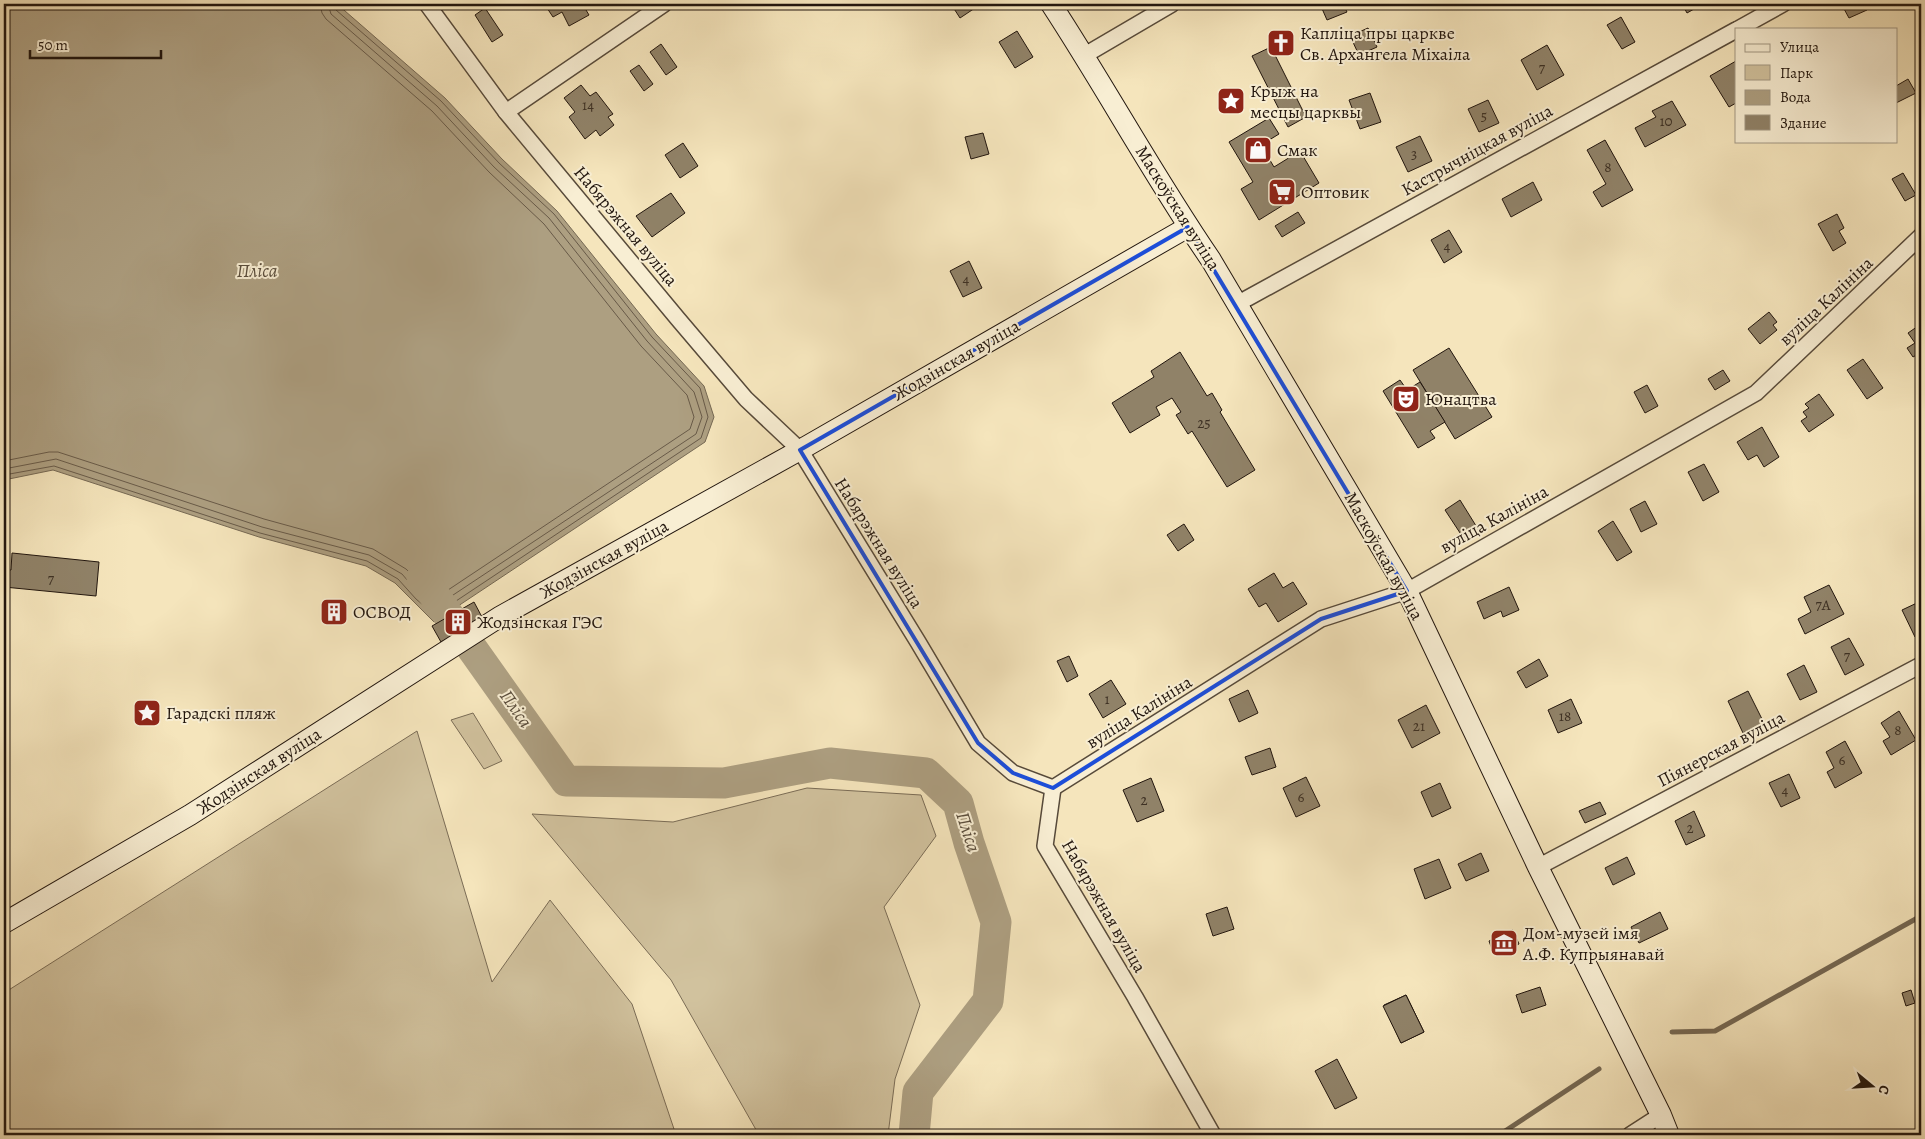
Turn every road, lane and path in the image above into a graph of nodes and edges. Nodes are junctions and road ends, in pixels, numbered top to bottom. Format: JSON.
{"nodes":[{"id":1,"x":427,"y":4,"type":"edge"},
{"id":2,"x":664,"y":4,"type":"edge"},
{"id":3,"x":1051,"y":4,"type":"edge"},
{"id":4,"x":1172,"y":4,"type":"edge"},
{"id":5,"x":1783,"y":4,"type":"edge"},
{"id":6,"x":1739,"y":28,"type":"edge"},
{"id":7,"x":1735,"y":30,"type":"edge"},
{"id":8,"x":1085,"y":55,"type":"junction"},
{"id":9,"x":506,"y":112,"type":"junction"},
{"id":10,"x":1188,"y":227,"type":"junction"},
{"id":11,"x":1921,"y":236,"type":"edge"},
{"id":12,"x":1237,"y":304,"type":"junction"},
{"id":13,"x":800,"y":450,"type":"junction"},
{"id":14,"x":1407,"y":591,"type":"junction"},
{"id":15,"x":1921,"y":665,"type":"edge"},
{"id":16,"x":1052,"y":788,"type":"junction"},
{"id":17,"x":1538,"y":867,"type":"junction"},
{"id":18,"x":4,"y":923,"type":"edge"},
{"id":19,"x":1660,"y":1115,"type":"junction"},
{"id":20,"x":1214,"y":1135,"type":"edge"},
{"id":21,"x":1630,"y":1135,"type":"edge"},
{"id":22,"x":1669,"y":1135,"type":"edge"}],
"edges":[{"from":1,"to":9,"type":"street","name":"Набярэжная вуліца"},
{"from":2,"to":9,"type":"street"},
{"from":3,"to":8,"type":"main road","name":"Маскоўская вуліца"},
{"from":4,"to":8,"type":"street"},
{"from":5,"to":6,"type":"street","name":"Кастрычніцкая вуліца"},
{"from":7,"to":12,"type":"street","name":"Кастрычніцкая вуліца"},
{"from":8,"to":10,"type":"main road","name":"Маскоўская вуліца"},
{"from":9,"to":13,"type":"street","name":"Набярэжная вуліца"},
{"from":10,"to":12,"type":"main road","name":"Маскоўская вуліца"},
{"from":10,"to":13,"type":"main road","name":"Жодзінская вуліца"},
{"from":11,"to":14,"type":"street","name":"вуліца Калініна"},
{"from":12,"to":14,"type":"main road","name":"Маскоўская вуліца"},
{"from":13,"to":16,"type":"street","name":"Набярэжная вуліца"},
{"from":13,"to":18,"type":"main road","name":"Жодзінская вуліца"},
{"from":14,"to":16,"type":"street","name":"вуліца Калініна"},
{"from":14,"to":17,"type":"main road","name":"Маскоўская вуліца"},
{"from":15,"to":17,"type":"street","name":"Піянерская вуліца"},
{"from":16,"to":20,"type":"street","name":"Набярэжная вуліца"},
{"from":17,"to":19,"type":"main road","name":"Маскоўская вуліца"},
{"from":19,"to":21,"type":"street"},
{"from":19,"to":22,"type":"main road","name":"Маскоўская вуліца"}]}
